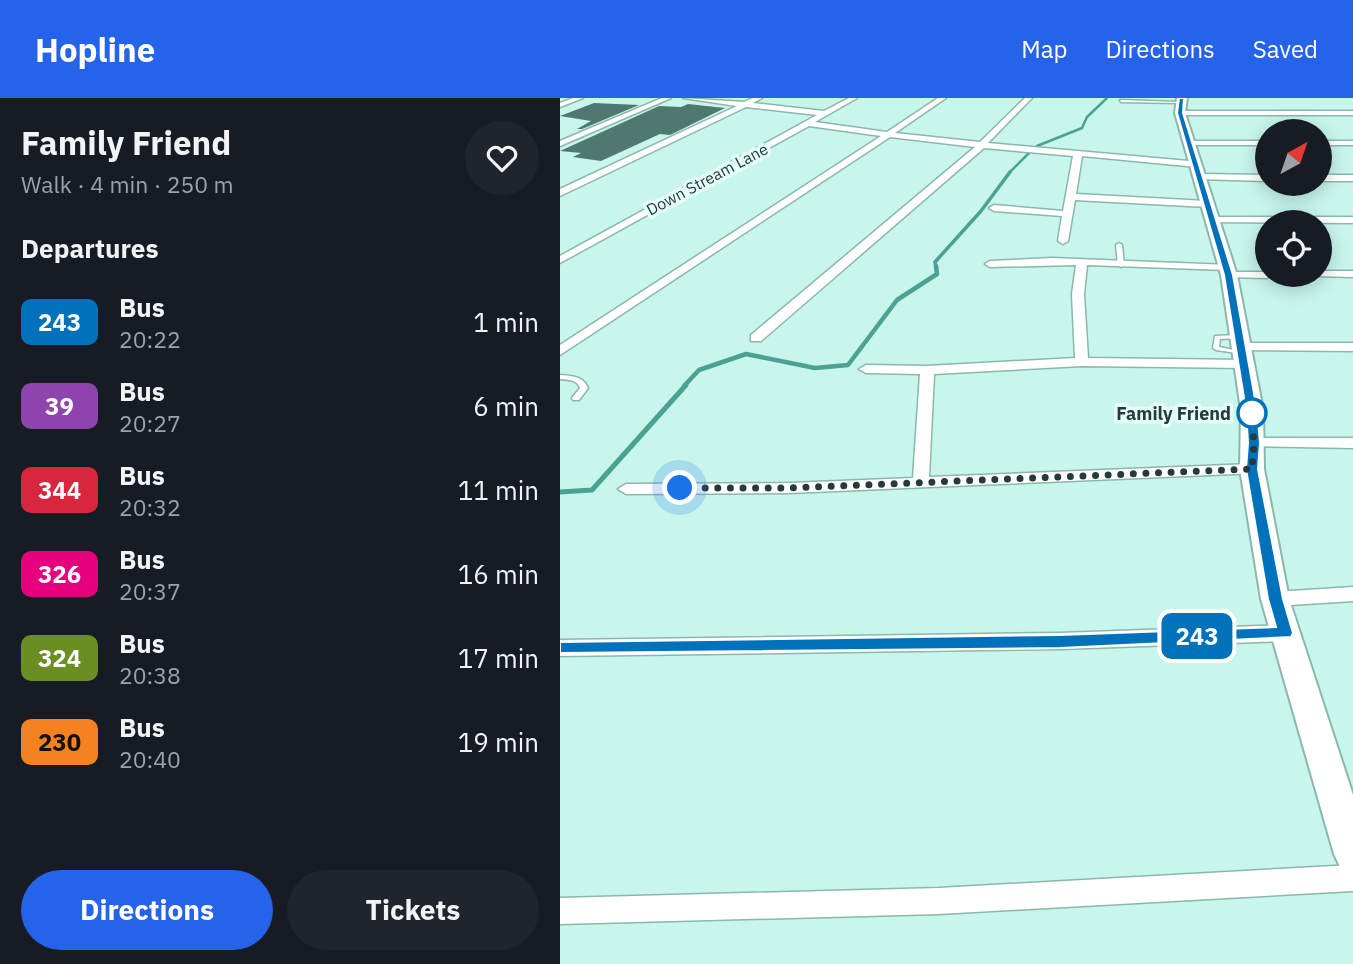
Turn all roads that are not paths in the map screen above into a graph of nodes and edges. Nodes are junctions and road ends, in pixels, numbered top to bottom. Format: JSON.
{"nodes":[{"id":1,"x":580,"y":98,"type":"edge"},
{"id":2,"x":668,"y":98,"type":"edge"},
{"id":3,"x":686,"y":98,"type":"edge"},
{"id":4,"x":759,"y":98,"type":"edge"},
{"id":5,"x":854,"y":98,"type":"edge"},
{"id":6,"x":943,"y":98,"type":"edge"},
{"id":7,"x":1029,"y":98,"type":"edge"},
{"id":8,"x":1121,"y":101,"type":"dead end"},
{"id":9,"x":746,"y":104,"type":"junction"},
{"id":10,"x":560,"y":105,"type":"edge"},
{"id":11,"x":1180,"y":105,"type":"edge"},
{"id":12,"x":1353,"y":113,"type":"edge"},
{"id":13,"x":827,"y":114,"type":"junction"},
{"id":14,"x":811,"y":124,"type":"junction"},
{"id":15,"x":891,"y":135,"type":"junction"},
{"id":16,"x":1190,"y":143,"type":"junction"},
{"id":17,"x":1255,"y":143,"type":"edge"},
{"id":18,"x":1332,"y":143,"type":"edge"},
{"id":19,"x":1353,"y":143,"type":"edge"},
{"id":20,"x":560,"y":144,"type":"edge"},
{"id":21,"x":982,"y":145,"type":"junction"},
{"id":22,"x":1078,"y":153,"type":"junction"},
{"id":23,"x":1199,"y":170,"type":"junction"},
{"id":24,"x":1255,"y":177,"type":"edge"},
{"id":25,"x":1332,"y":178,"type":"edge"},
{"id":26,"x":1353,"y":178,"type":"edge"},
{"id":27,"x":560,"y":194,"type":"edge"},
{"id":28,"x":1071,"y":197,"type":"junction"},
{"id":29,"x":994,"y":208,"type":"dead end"},
{"id":30,"x":1209,"y":212,"type":"junction"},
{"id":31,"x":1068,"y":214,"type":"junction"},
{"id":32,"x":1353,"y":220,"type":"edge"},
{"id":33,"x":1063,"y":241,"type":"dead end"},
{"id":34,"x":1119,"y":245,"type":"dead end"},
{"id":35,"x":560,"y":260,"type":"edge"},
{"id":36,"x":1082,"y":263,"type":"junction"},
{"id":37,"x":990,"y":264,"type":"dead end"},
{"id":38,"x":1121,"y":265,"type":"junction"},
{"id":39,"x":1227,"y":271,"type":"junction"},
{"id":40,"x":1255,"y":274,"type":"edge"},
{"id":41,"x":1332,"y":274,"type":"edge"},
{"id":42,"x":1353,"y":274,"type":"edge"},
{"id":43,"x":756,"y":338,"type":"dead end"},
{"id":44,"x":1353,"y":347,"type":"edge"},
{"id":45,"x":1242,"y":350,"type":"junction"},
{"id":46,"x":560,"y":351,"type":"edge"},
{"id":47,"x":1082,"y":362,"type":"junction"},
{"id":48,"x":866,"y":369,"type":"dead end"},
{"id":49,"x":927,"y":370,"type":"junction"},
{"id":50,"x":560,"y":377,"type":"edge"},
{"id":51,"x":576,"y":398,"type":"dead end"},
{"id":52,"x":1254,"y":443,"type":"junction"},
{"id":53,"x":1353,"y":443,"type":"edge"},
{"id":54,"x":1252,"y":469,"type":"junction"},
{"id":55,"x":921,"y":483,"type":"junction"},
{"id":56,"x":626,"y":489,"type":"dead end"},
{"id":57,"x":1353,"y":594,"type":"edge"},
{"id":58,"x":1275,"y":599,"type":"junction"},
{"id":59,"x":1285,"y":633,"type":"junction"},
{"id":60,"x":560,"y":648,"type":"edge"},
{"id":61,"x":1353,"y":854,"type":"edge"},
{"id":62,"x":1353,"y":878,"type":"edge"},
{"id":63,"x":560,"y":911,"type":"edge"}],
"edges":[{"from":1,"to":10,"type":"street"},
{"from":2,"to":20,"type":"street"},
{"from":3,"to":9,"type":"street"},
{"from":4,"to":9,"type":"street"},
{"from":5,"to":13,"type":"street","name":"Down Stream Lane"},
{"from":6,"to":15,"type":"street"},
{"from":7,"to":21,"type":"street"},
{"from":8,"to":11,"type":"lane"},
{"from":9,"to":13,"type":"street"},
{"from":9,"to":27,"type":"street"},
{"from":11,"to":12,"type":"street"},
{"from":11,"to":16,"type":"main road"},
{"from":13,"to":14,"type":"street","name":"Down Stream Lane"},
{"from":14,"to":15,"type":"street"},
{"from":14,"to":35,"type":"street","name":"Down Stream Lane"},
{"from":15,"to":21,"type":"street"},
{"from":15,"to":46,"type":"street"},
{"from":16,"to":17,"type":"street"},
{"from":16,"to":23,"type":"main road"},
{"from":18,"to":19,"type":"street"},
{"from":21,"to":22,"type":"street"},
{"from":21,"to":43,"type":"street"},
{"from":22,"to":23,"type":"street"},
{"from":22,"to":28,"type":"street"},
{"from":23,"to":24,"type":"street"},
{"from":23,"to":30,"type":"main road"},
{"from":25,"to":26,"type":"street"},
{"from":28,"to":30,"type":"street"},
{"from":28,"to":31,"type":"street"},
{"from":29,"to":31,"type":"street"},
{"from":30,"to":32,"type":"street"},
{"from":30,"to":39,"type":"main road"},
{"from":31,"to":33,"type":"street"},
{"from":34,"to":38,"type":"lane"},
{"from":36,"to":37,"type":"street"},
{"from":36,"to":38,"type":"street"},
{"from":36,"to":47,"type":"street"},
{"from":38,"to":39,"type":"street"},
{"from":39,"to":40,"type":"street"},
{"from":39,"to":45,"type":"main road"},
{"from":41,"to":42,"type":"street"},
{"from":44,"to":45,"type":"street"},
{"from":45,"to":47,"type":"street"},
{"from":45,"to":52,"type":"main road"},
{"from":47,"to":49,"type":"street"},
{"from":48,"to":49,"type":"street"},
{"from":49,"to":55,"type":"street"},
{"from":50,"to":51,"type":"lane"},
{"from":52,"to":53,"type":"street"},
{"from":52,"to":54,"type":"main road"},
{"from":54,"to":55,"type":"street"},
{"from":54,"to":58,"type":"main road"},
{"from":55,"to":56,"type":"street"},
{"from":57,"to":58,"type":"street"},
{"from":58,"to":59,"type":"main road"},
{"from":59,"to":60,"type":"street"},
{"from":59,"to":61,"type":"main road"},
{"from":62,"to":63,"type":"street"}]}
